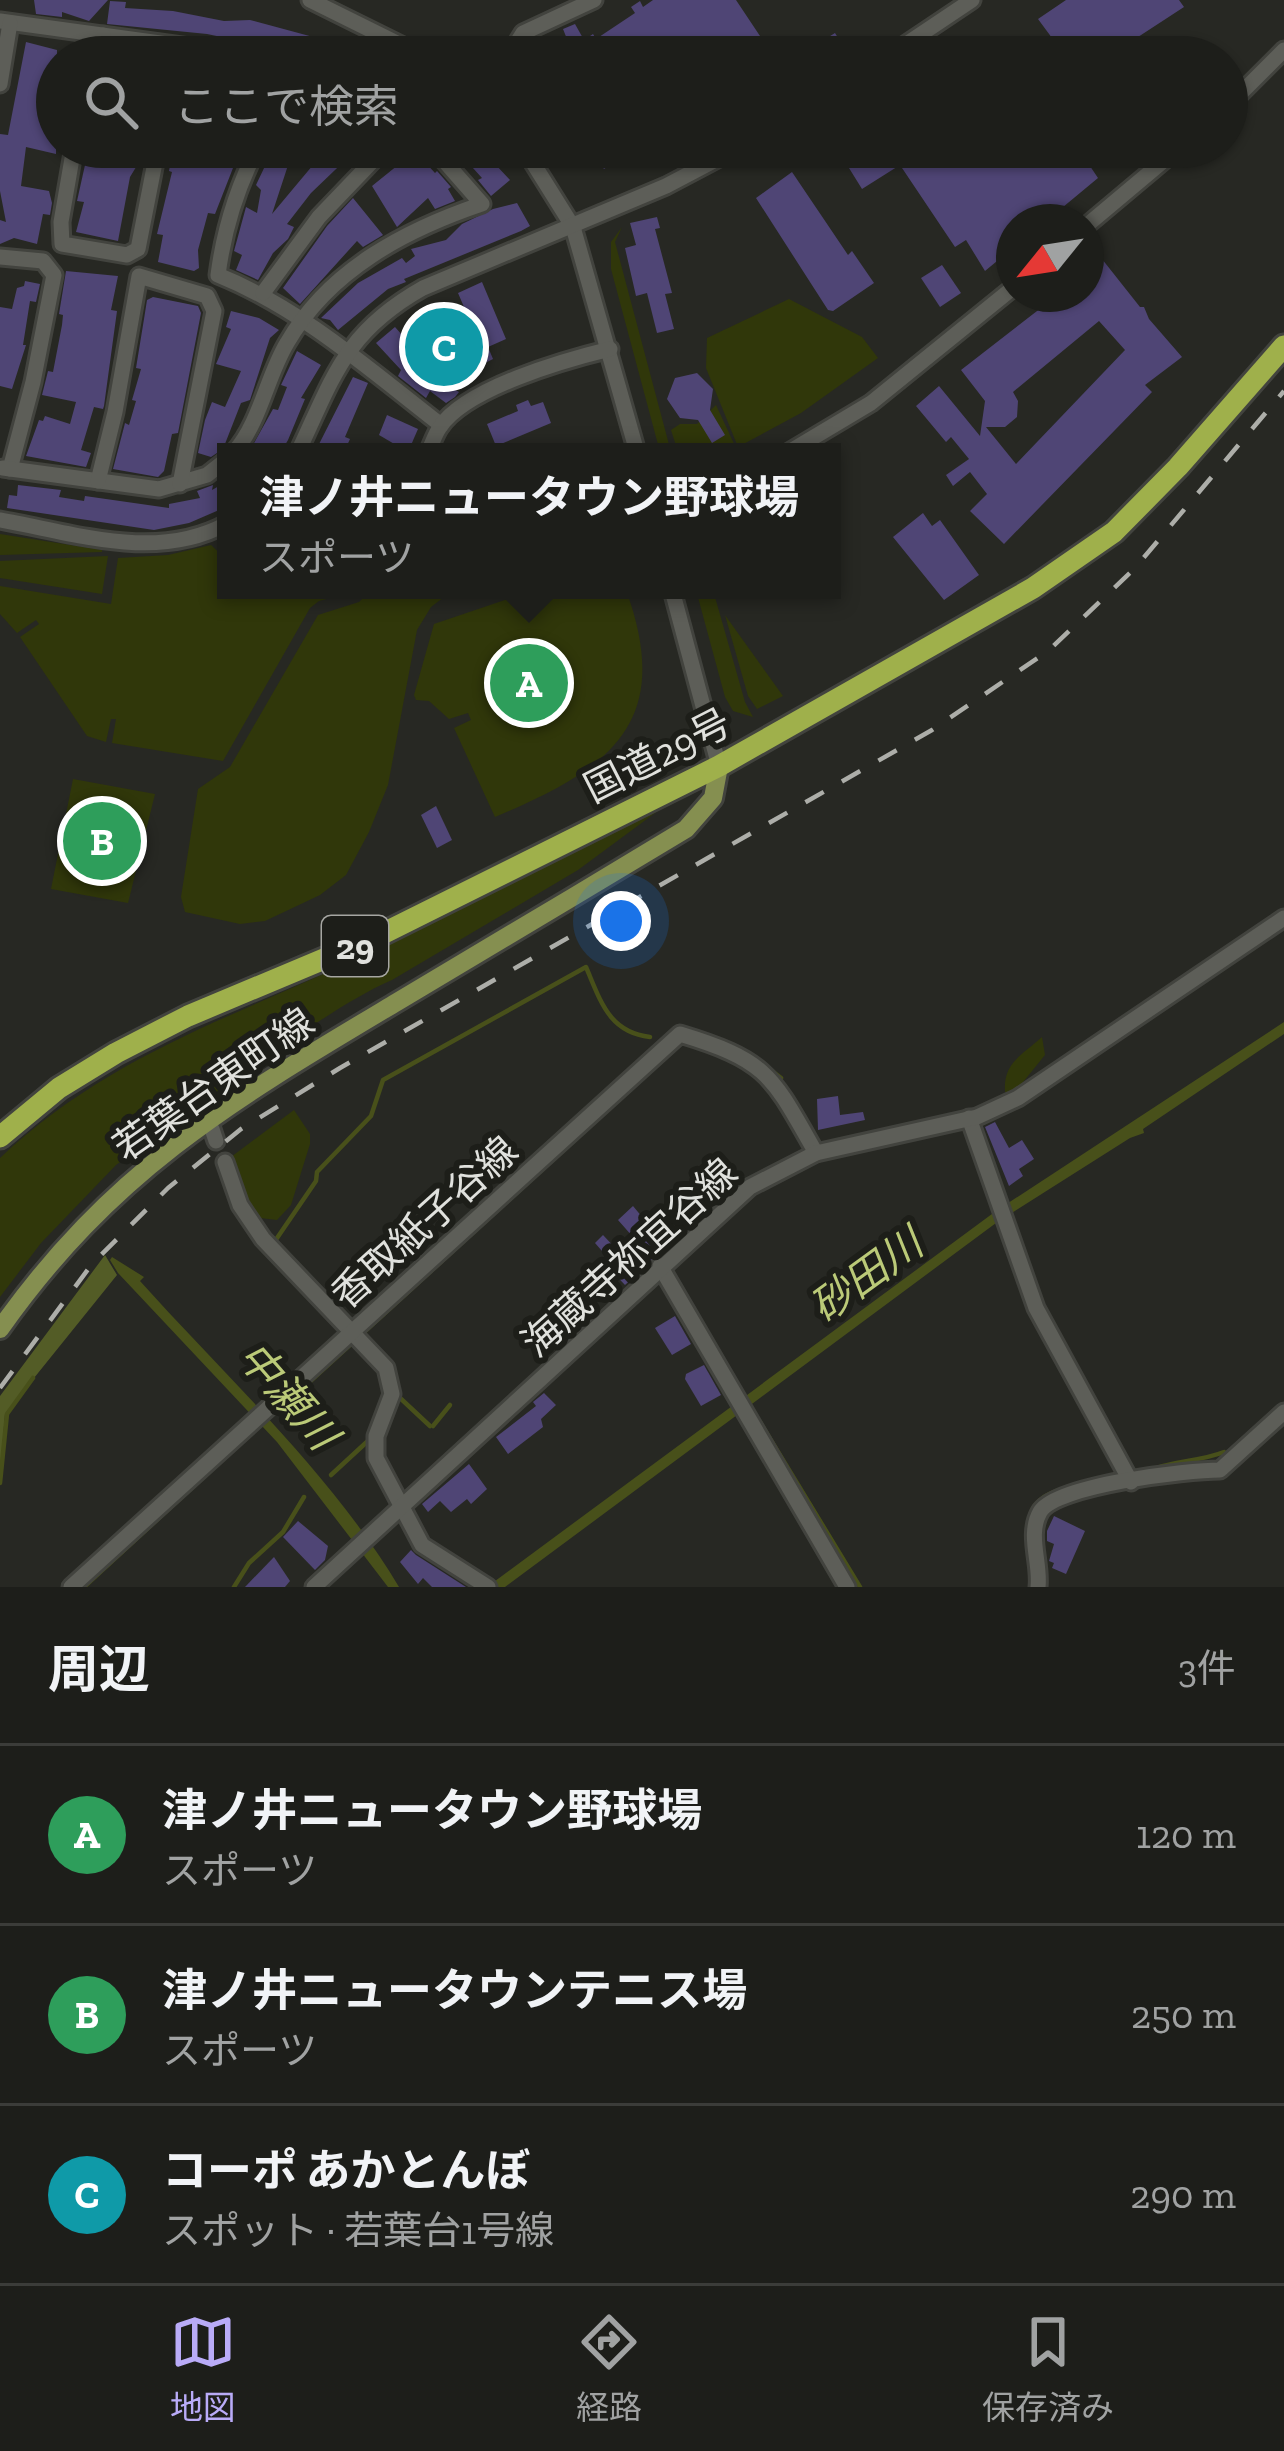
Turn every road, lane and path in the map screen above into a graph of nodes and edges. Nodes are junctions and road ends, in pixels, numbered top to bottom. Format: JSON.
{"nodes":[{"id":1,"x":310,"y":0,"type":"edge"},
{"id":2,"x":594,"y":0,"type":"edge"},
{"id":3,"x":972,"y":0,"type":"edge"},
{"id":4,"x":5,"y":22,"type":"edge"},
{"id":5,"x":103,"y":35,"type":"joint"},
{"id":6,"x":109,"y":36,"type":"edge"},
{"id":7,"x":383,"y":36,"type":"edge"},
{"id":8,"x":521,"y":36,"type":"edge"},
{"id":9,"x":918,"y":36,"type":"edge"},
{"id":10,"x":1284,"y":50,"type":"edge"},
{"id":11,"x":0,"y":84,"type":"edge"},
{"id":12,"x":1248,"y":86,"type":"edge"},
{"id":13,"x":70,"y":168,"type":"edge"},
{"id":14,"x":154,"y":168,"type":"edge"},
{"id":15,"x":247,"y":168,"type":"edge"},
{"id":16,"x":366,"y":168,"type":"edge"},
{"id":17,"x":450,"y":168,"type":"edge"},
{"id":18,"x":536,"y":168,"type":"edge"},
{"id":19,"x":696,"y":168,"type":"edge"},
{"id":20,"x":1155,"y":168,"type":"edge"},
{"id":21,"x":1104,"y":211,"type":"edge"},
{"id":22,"x":573,"y":226,"type":"junction"},
{"id":23,"x":0,"y":256,"type":"edge"},
{"id":24,"x":263,"y":293,"type":"junction"},
{"id":25,"x":996,"y":302,"type":"edge"},
{"id":26,"x":304,"y":320,"type":"junction"},
{"id":27,"x":1284,"y":346,"type":"edge"},
{"id":28,"x":610,"y":349,"type":"junction"},
{"id":29,"x":347,"y":353,"type":"junction"},
{"id":30,"x":441,"y":425,"type":"junction"},
{"id":31,"x":238,"y":443,"type":"edge"},
{"id":32,"x":302,"y":443,"type":"edge"},
{"id":33,"x":432,"y":443,"type":"edge"},
{"id":34,"x":635,"y":443,"type":"edge"},
{"id":35,"x":804,"y":443,"type":"edge"},
{"id":36,"x":217,"y":467,"type":"edge"},
{"id":37,"x":4,"y":468,"type":"edge"},
{"id":38,"x":98,"y":481,"type":"junction"},
{"id":39,"x":180,"y":484,"type":"junction"},
{"id":40,"x":0,"y":486,"type":"edge"},
{"id":41,"x":0,"y":520,"type":"edge"},
{"id":42,"x":217,"y":528,"type":"edge"},
{"id":43,"x":675,"y":599,"type":"edge"},
{"id":44,"x":719,"y":766,"type":"junction"},
{"id":45,"x":1284,"y":918,"type":"edge"},
{"id":46,"x":969,"y":1118,"type":"junction"},
{"id":47,"x":0,"y":1137,"type":"edge"},
{"id":48,"x":816,"y":1153,"type":"junction"},
{"id":49,"x":225,"y":1162,"type":"dead end"},
{"id":50,"x":660,"y":1267,"type":"junction"},
{"id":51,"x":0,"y":1329,"type":"edge"},
{"id":52,"x":352,"y":1332,"type":"junction"},
{"id":53,"x":1284,"y":1412,"type":"edge"},
{"id":54,"x":1131,"y":1482,"type":"junction"},
{"id":55,"x":402,"y":1505,"type":"junction"},
{"id":56,"x":486,"y":1586,"type":"edge"},
{"id":57,"x":71,"y":1587,"type":"edge"},
{"id":58,"x":314,"y":1587,"type":"edge"},
{"id":59,"x":847,"y":1587,"type":"edge"},
{"id":60,"x":1038,"y":1587,"type":"edge"}],
"edges":[{"from":1,"to":7,"type":"street"},
{"from":2,"to":8,"type":"street"},
{"from":3,"to":9,"type":"street"},
{"from":4,"to":5,"type":"street"},
{"from":4,"to":11,"type":"street"},
{"from":5,"to":6,"type":"street"},
{"from":10,"to":12,"type":"street"},
{"from":13,"to":14,"type":"street"},
{"from":15,"to":24,"type":"street"},
{"from":16,"to":24,"type":"street"},
{"from":17,"to":26,"type":"street"},
{"from":18,"to":22,"type":"street"},
{"from":19,"to":22,"type":"street"},
{"from":20,"to":21,"type":"street"},
{"from":22,"to":28,"type":"street"},
{"from":22,"to":29,"type":"street"},
{"from":23,"to":37,"type":"street"},
{"from":24,"to":26,"type":"street"},
{"from":25,"to":35,"type":"street"},
{"from":26,"to":29,"type":"street"},
{"from":26,"to":31,"type":"street"},
{"from":27,"to":44,"type":"highway","name":"国道29号","number":"29"},
{"from":28,"to":30,"type":"street"},
{"from":28,"to":34,"type":"street"},
{"from":29,"to":30,"type":"street"},
{"from":29,"to":32,"type":"street"},
{"from":30,"to":33,"type":"street"},
{"from":36,"to":39,"type":"street"},
{"from":37,"to":38,"type":"street"},
{"from":37,"to":40,"type":"street"},
{"from":38,"to":39,"type":"street"},
{"from":38,"to":39,"type":"street"},
{"from":41,"to":42,"type":"street"},
{"from":43,"to":44,"type":"street"},
{"from":44,"to":47,"type":"highway","name":"国道29号","number":"29"},
{"from":44,"to":51,"type":"main road","name":"若葉台東町線"},
{"from":45,"to":46,"type":"street","name":"海蔵寺祢宜谷線"},
{"from":46,"to":48,"type":"street","name":"海蔵寺祢宜谷線"},
{"from":46,"to":54,"type":"street"},
{"from":48,"to":50,"type":"street","name":"海蔵寺祢宜谷線"},
{"from":48,"to":52,"type":"street","name":"香取紙子谷線"},
{"from":49,"to":52,"type":"street"},
{"from":50,"to":55,"type":"street","name":"海蔵寺祢宜谷線"},
{"from":50,"to":59,"type":"street"},
{"from":52,"to":55,"type":"street"},
{"from":52,"to":57,"type":"street","name":"香取紙子谷線"},
{"from":53,"to":54,"type":"street"},
{"from":54,"to":60,"type":"street"},
{"from":55,"to":56,"type":"street"},
{"from":55,"to":58,"type":"street","name":"海蔵寺祢宜谷線"}]}
